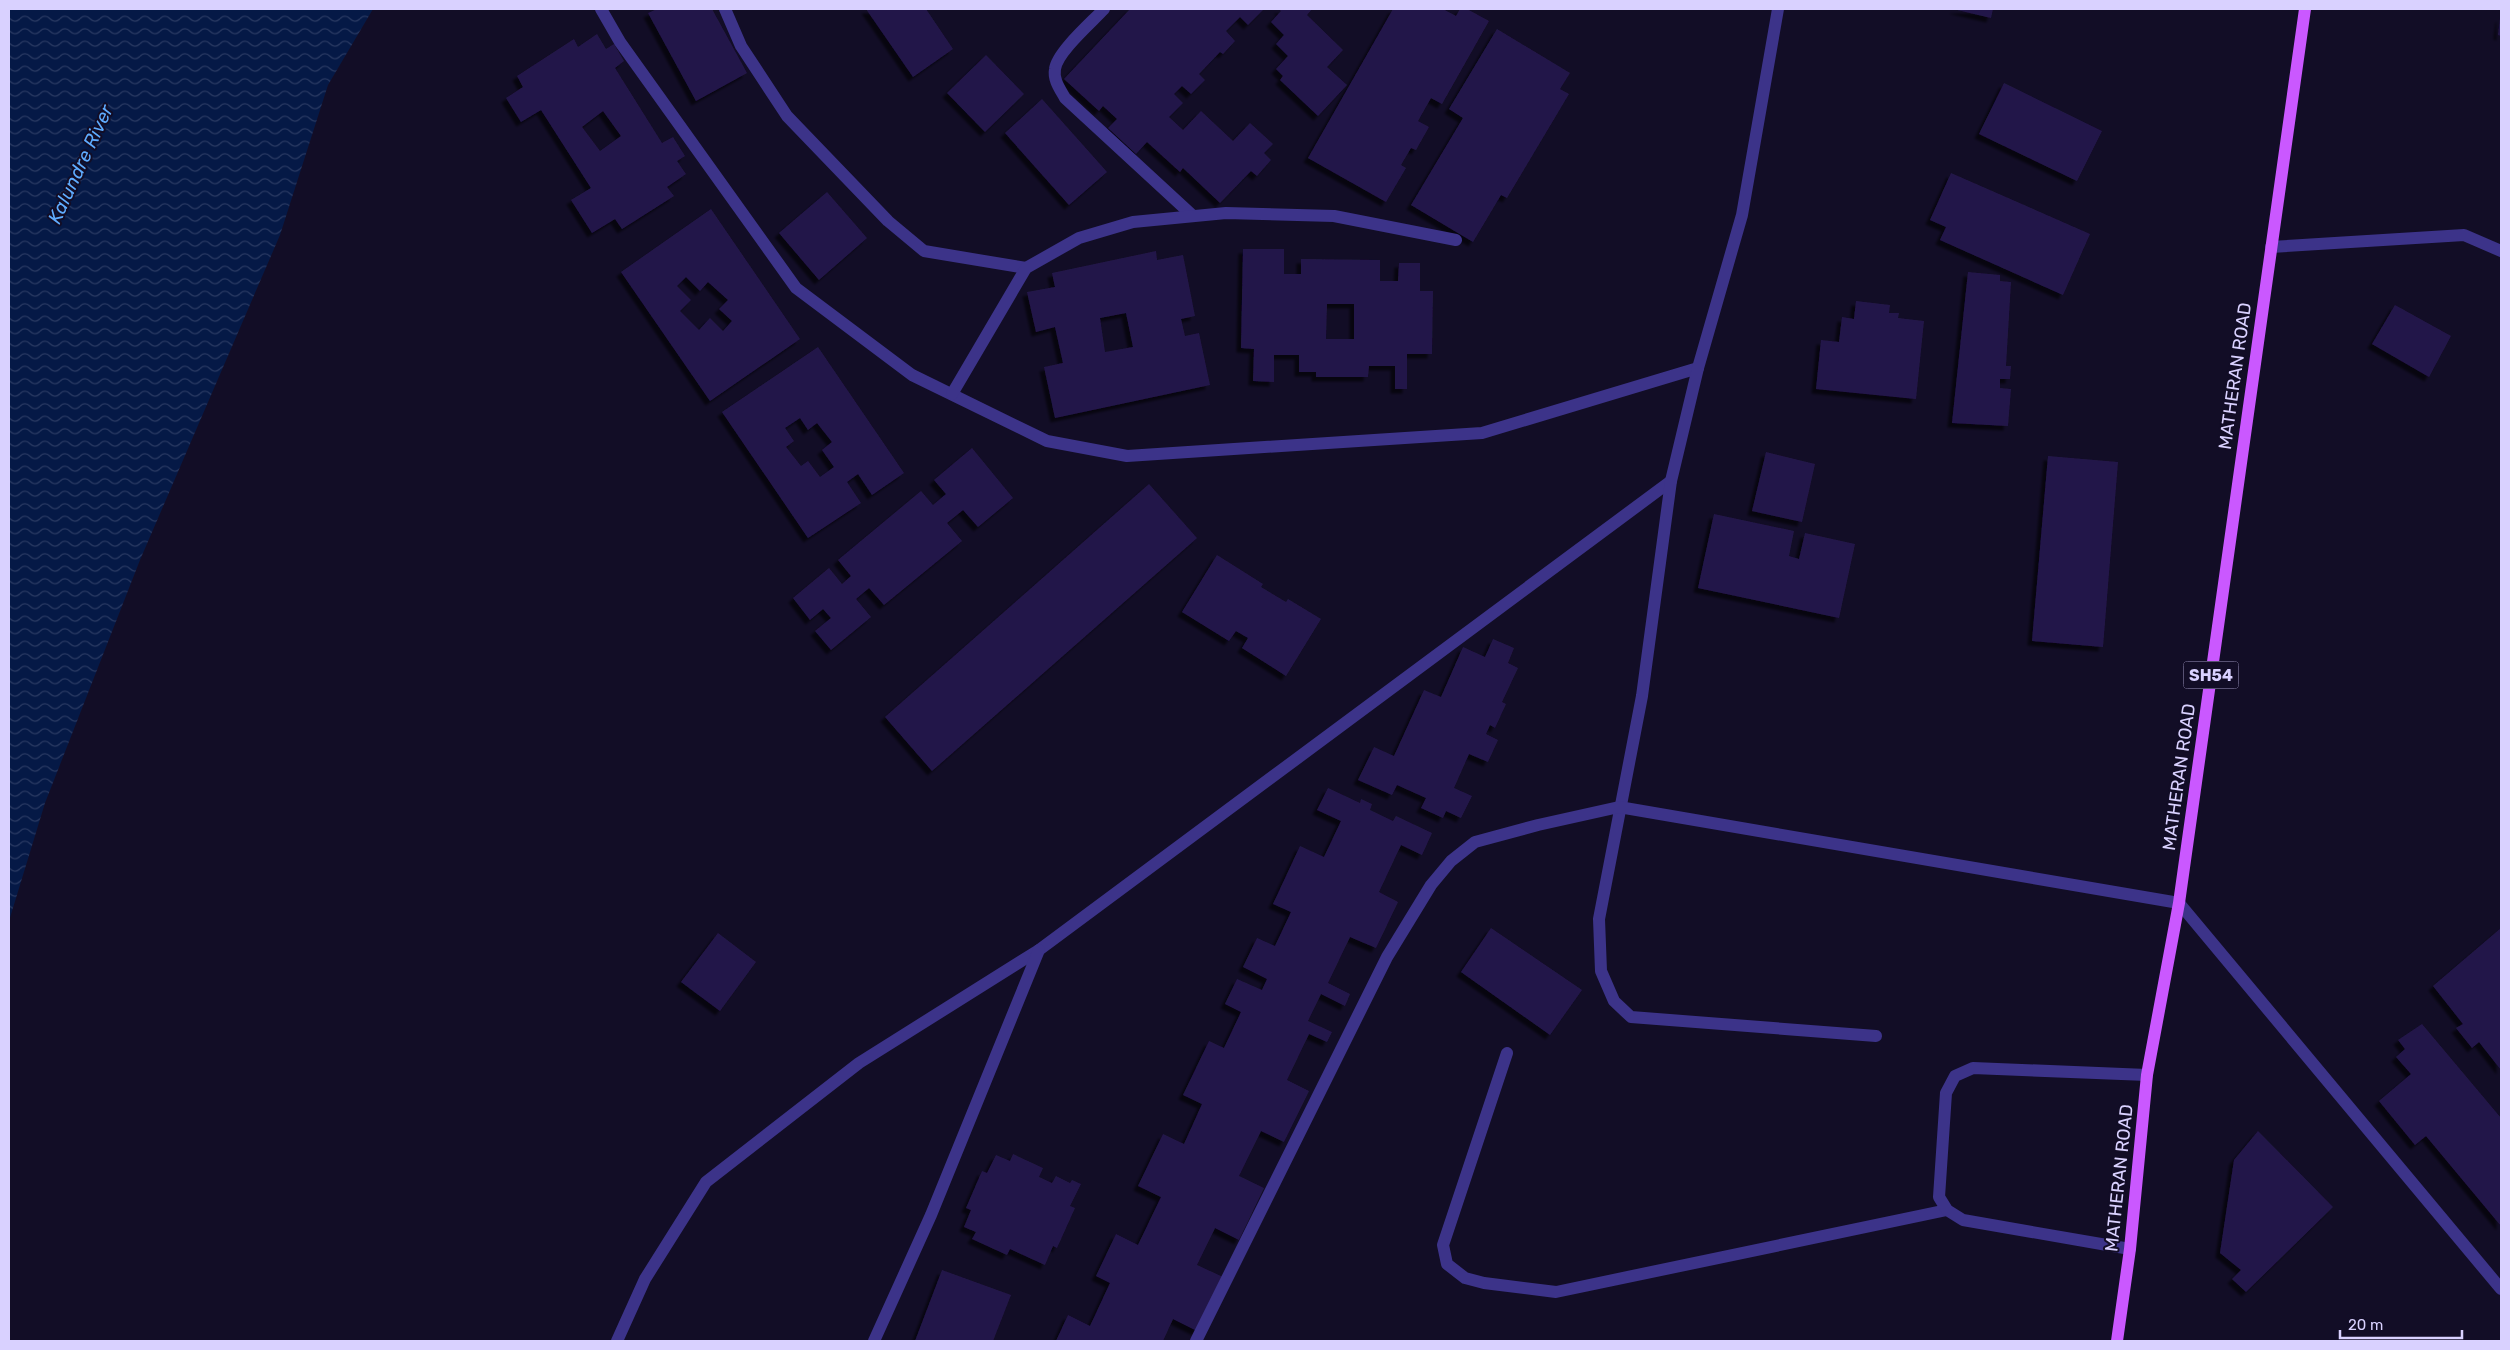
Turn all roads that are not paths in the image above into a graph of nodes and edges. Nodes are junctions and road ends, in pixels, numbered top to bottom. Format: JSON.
{"nodes":[{"id":1,"x":601,"y":9,"type":"edge"},
{"id":2,"x":725,"y":9,"type":"edge"},
{"id":3,"x":1104,"y":9,"type":"edge"},
{"id":4,"x":1778,"y":9,"type":"edge"},
{"id":5,"x":2305,"y":9,"type":"edge"},
{"id":6,"x":1193,"y":216,"type":"junction"},
{"id":7,"x":1456,"y":240,"type":"dead end"},
{"id":8,"x":2271,"y":246,"type":"junction"},
{"id":9,"x":2501,"y":251,"type":"edge"},
{"id":10,"x":1026,"y":268,"type":"junction"},
{"id":11,"x":1698,"y":368,"type":"junction"},
{"id":12,"x":952,"y":394,"type":"junction"},
{"id":13,"x":1671,"y":481,"type":"junction"},
{"id":14,"x":1619,"y":807,"type":"junction"},
{"id":15,"x":2179,"y":903,"type":"junction"},
{"id":16,"x":1039,"y":950,"type":"junction"},
{"id":17,"x":1876,"y":1036,"type":"dead end"},
{"id":18,"x":1507,"y":1053,"type":"dead end"},
{"id":19,"x":2147,"y":1075,"type":"junction"},
{"id":20,"x":1947,"y":1210,"type":"junction"},
{"id":21,"x":2130,"y":1249,"type":"junction"},
{"id":22,"x":2501,"y":1290,"type":"edge"},
{"id":23,"x":617,"y":1341,"type":"edge"},
{"id":24,"x":874,"y":1341,"type":"edge"},
{"id":25,"x":1196,"y":1341,"type":"edge"},
{"id":26,"x":2117,"y":1341,"type":"edge"}],
"edges":[{"from":1,"to":12,"type":"street"},
{"from":2,"to":10,"type":"street"},
{"from":3,"to":6,"type":"street"},
{"from":4,"to":11,"type":"street"},
{"from":5,"to":8,"type":"main road","name":"MATHERAN ROAD","number":"SH54"},
{"from":6,"to":7,"type":"street"},
{"from":6,"to":10,"type":"street"},
{"from":8,"to":9,"type":"street"},
{"from":8,"to":15,"type":"main road","name":"MATHERAN ROAD","number":"SH54"},
{"from":10,"to":12,"type":"street"},
{"from":11,"to":12,"type":"street"},
{"from":11,"to":13,"type":"street"},
{"from":13,"to":14,"type":"street"},
{"from":13,"to":16,"type":"street"},
{"from":14,"to":15,"type":"street"},
{"from":14,"to":17,"type":"street"},
{"from":14,"to":25,"type":"street"},
{"from":15,"to":19,"type":"main road","name":"MATHERAN ROAD","number":"SH54"},
{"from":15,"to":22,"type":"street"},
{"from":16,"to":23,"type":"street"},
{"from":16,"to":24,"type":"street"},
{"from":18,"to":20,"type":"street"},
{"from":19,"to":20,"type":"street"},
{"from":19,"to":21,"type":"main road","name":"MATHERAN ROAD","number":"SH54"},
{"from":20,"to":21,"type":"street"},
{"from":21,"to":26,"type":"main road","name":"MATHERAN ROAD","number":"SH54"}]}
